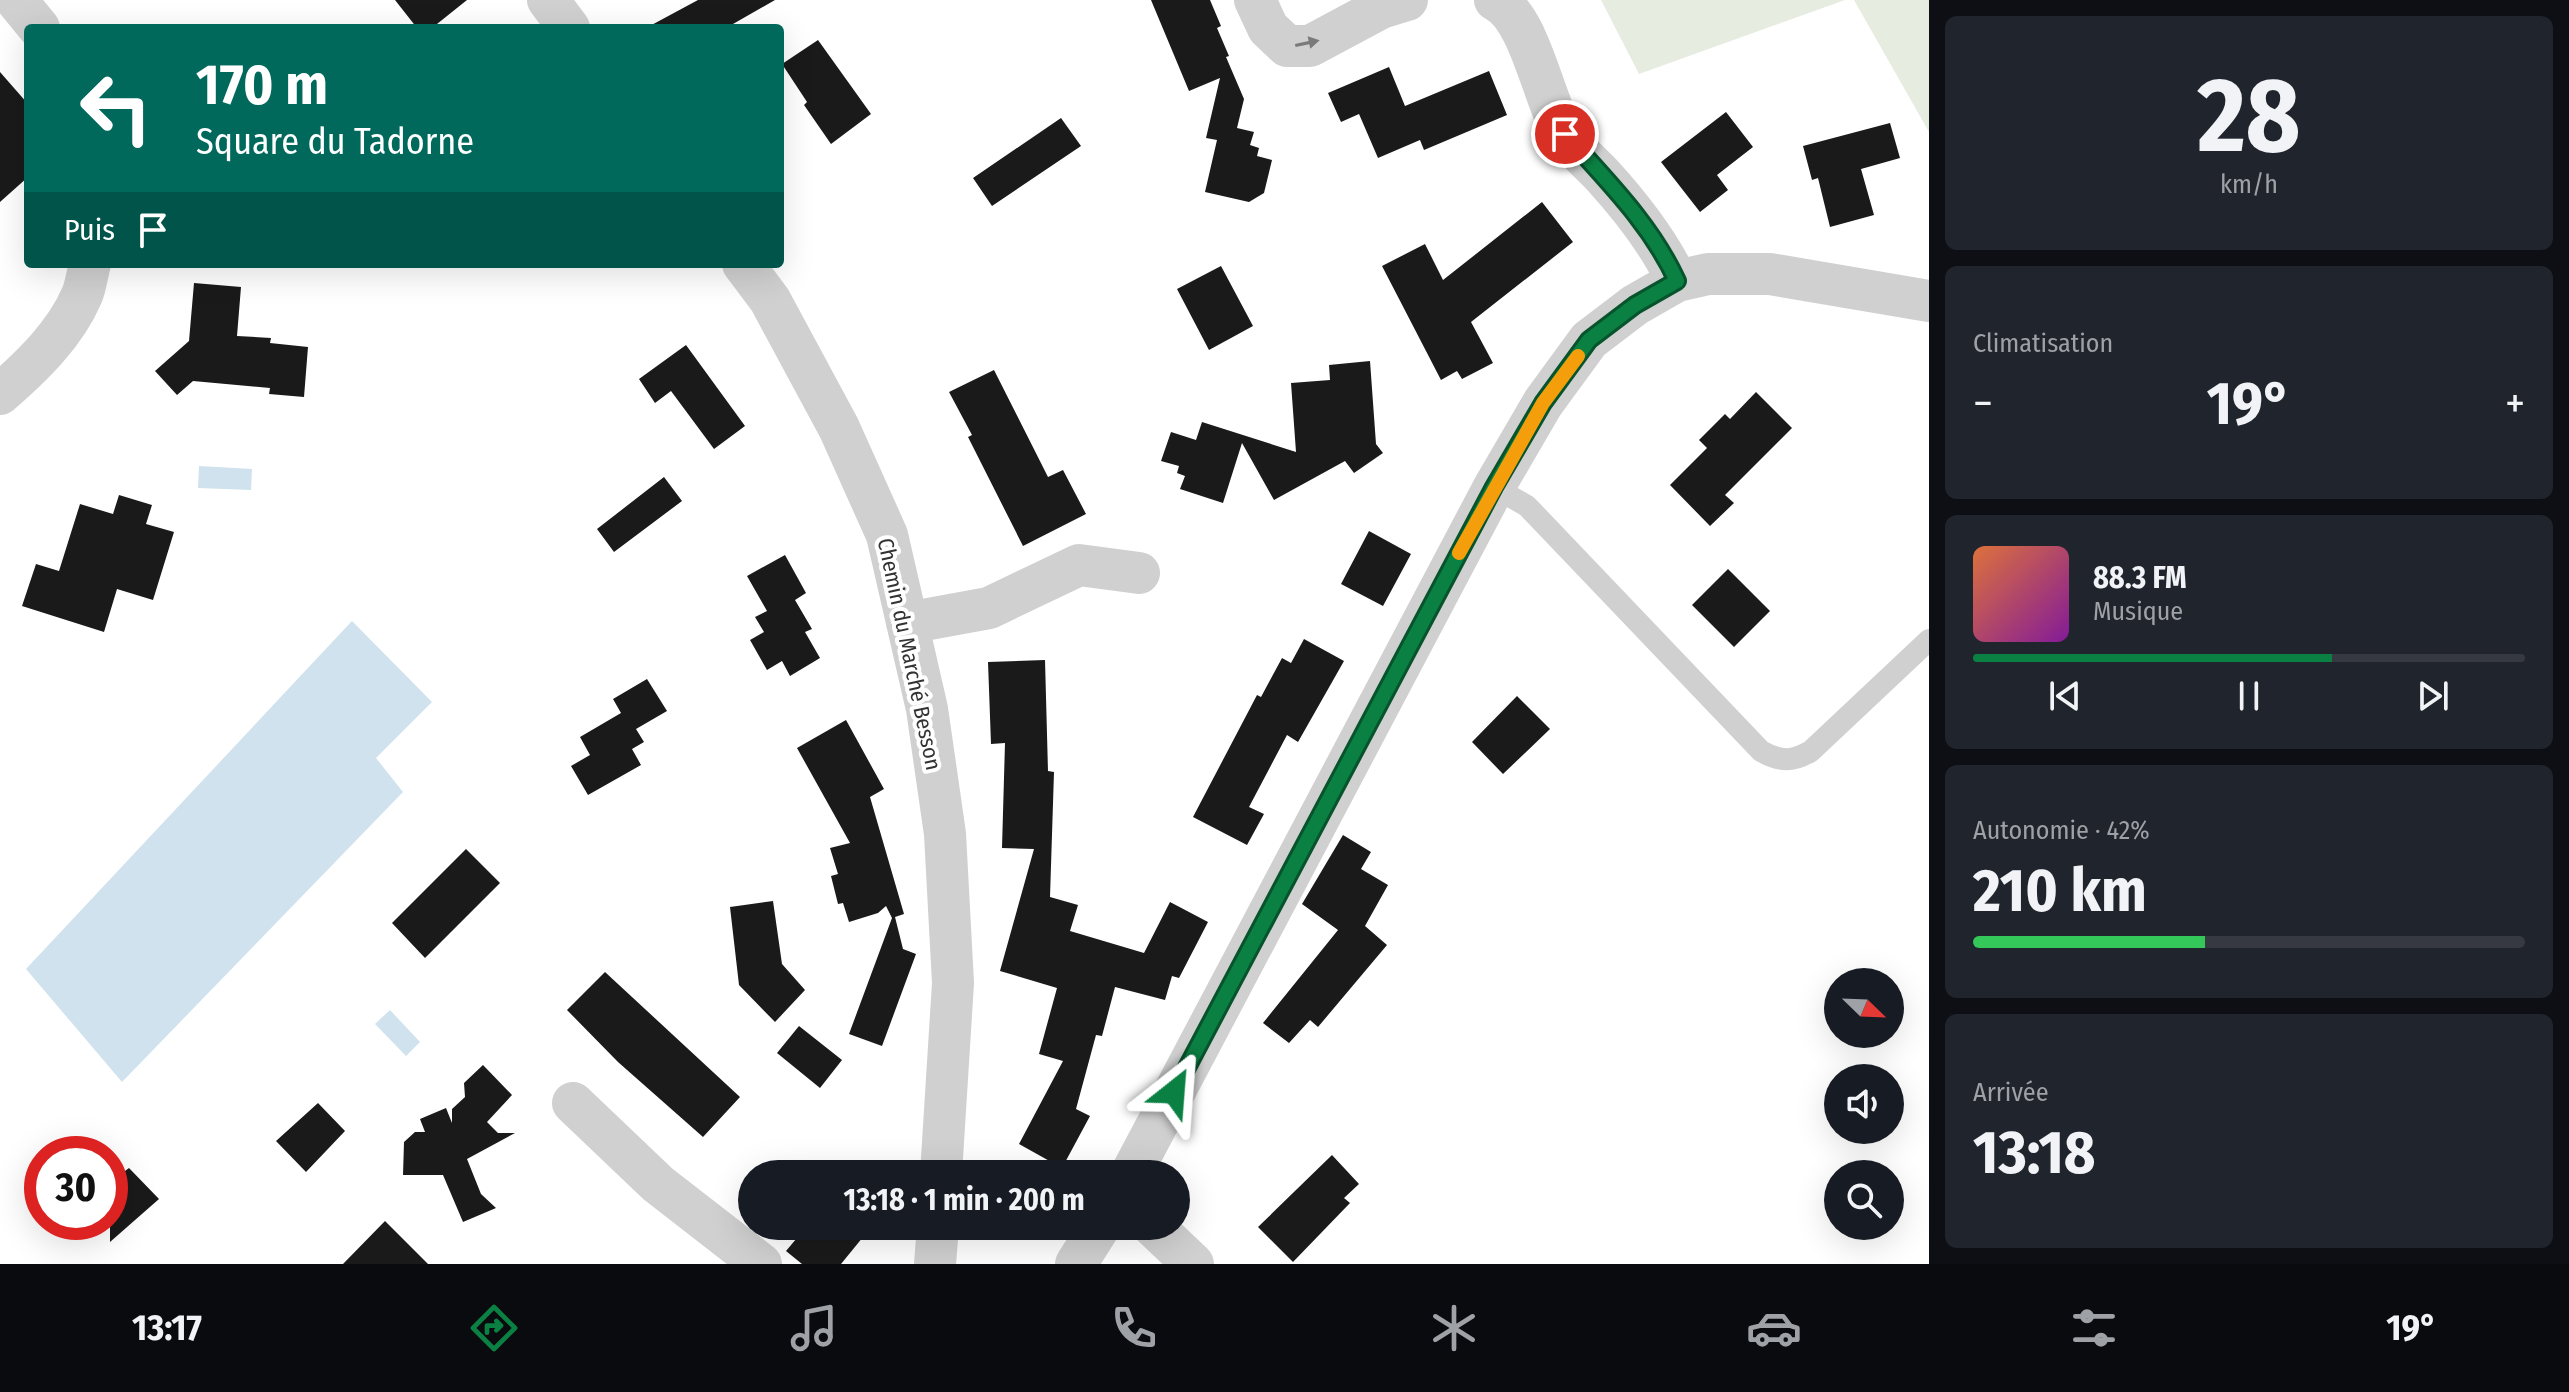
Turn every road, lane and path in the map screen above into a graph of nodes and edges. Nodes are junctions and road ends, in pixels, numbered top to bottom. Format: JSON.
{"nodes":[{"id":1,"x":16,"y":0,"type":"edge"},
{"id":2,"x":548,"y":0,"type":"edge"},
{"id":3,"x":1255,"y":0,"type":"edge"},
{"id":4,"x":1495,"y":0,"type":"edge"},
{"id":5,"x":1386,"y":3,"type":"edge"},
{"id":6,"x":36,"y":24,"type":"edge"},
{"id":7,"x":566,"y":24,"type":"edge"},
{"id":8,"x":89,"y":268,"type":"edge"},
{"id":9,"x":746,"y":268,"type":"edge"},
{"id":10,"x":1677,"y":281,"type":"junction"},
{"id":11,"x":1929,"y":301,"type":"edge"},
{"id":12,"x":0,"y":394,"type":"edge"},
{"id":13,"x":1494,"y":487,"type":"junction"},
{"id":14,"x":1139,"y":573,"type":"dead end"},
{"id":15,"x":907,"y":623,"type":"junction"},
{"id":16,"x":1929,"y":640,"type":"edge"},
{"id":17,"x":573,"y":1103,"type":"dead end"},
{"id":18,"x":942,"y":1160,"type":"edge"},
{"id":19,"x":1138,"y":1160,"type":"edge"},
{"id":20,"x":937,"y":1240,"type":"edge"},
{"id":21,"x":1091,"y":1240,"type":"edge"},
{"id":22,"x":1168,"y":1240,"type":"edge"},
{"id":23,"x":761,"y":1264,"type":"edge"},
{"id":24,"x":935,"y":1264,"type":"edge"},
{"id":25,"x":1076,"y":1264,"type":"edge"},
{"id":26,"x":1193,"y":1264,"type":"edge"}],
"edges":[{"from":1,"to":6,"type":"street"},
{"from":2,"to":7,"type":"street"},
{"from":3,"to":5,"type":"street","one_way":true},
{"from":4,"to":10,"type":"street"},
{"from":8,"to":12,"type":"street"},
{"from":9,"to":15,"type":"street","name":"Chemin du Marché Besson"},
{"from":10,"to":11,"type":"street"},
{"from":10,"to":13,"type":"street"},
{"from":13,"to":16,"type":"lane"},
{"from":13,"to":19,"type":"street"},
{"from":14,"to":15,"type":"street"},
{"from":15,"to":18,"type":"street","name":"Chemin du Marché Besson"},
{"from":17,"to":23,"type":"street"},
{"from":20,"to":24,"type":"street"},
{"from":21,"to":25,"type":"street"},
{"from":22,"to":26,"type":"street"}]}
